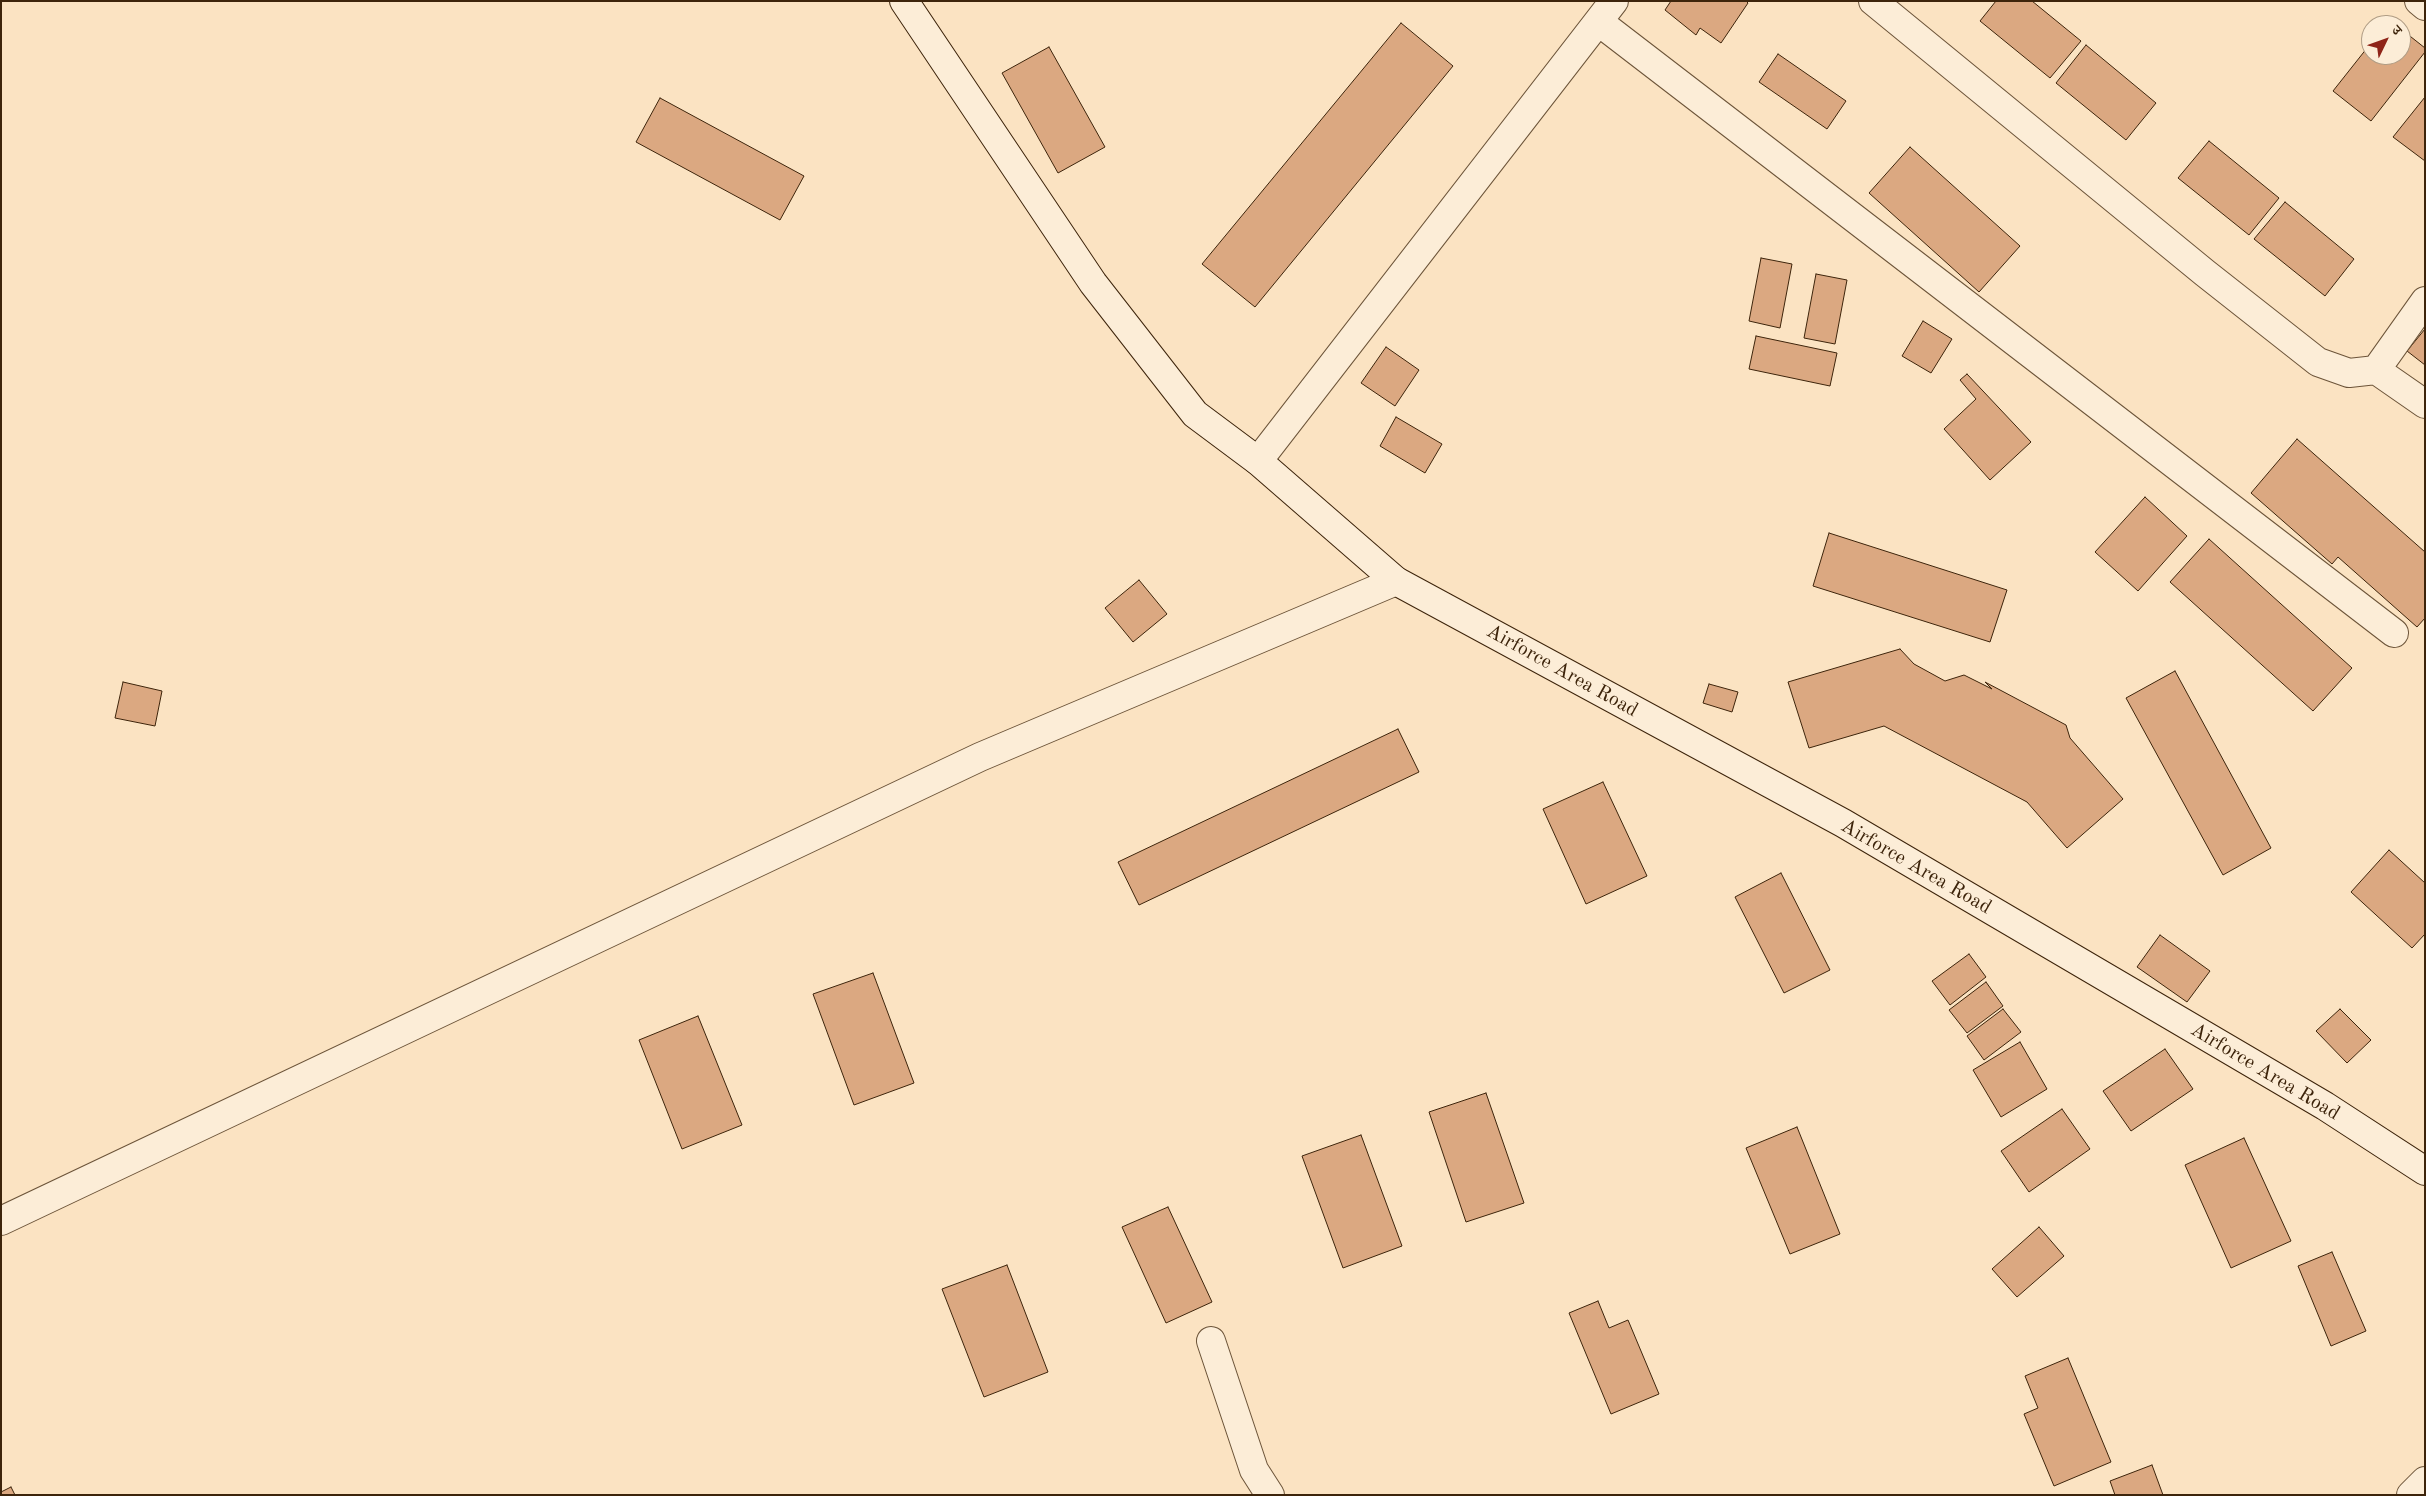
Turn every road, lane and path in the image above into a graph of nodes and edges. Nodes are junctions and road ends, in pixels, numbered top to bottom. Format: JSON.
{"nodes":[{"id":1,"x":904,"y":1,"type":"edge"},
{"id":2,"x":1873,"y":1,"type":"edge"},
{"id":3,"x":2419,"y":1,"type":"edge"},
{"id":4,"x":2425,"y":6,"type":"edge"},
{"id":5,"x":1607,"y":12,"type":"edge"},
{"id":6,"x":2425,"y":301,"type":"edge"},
{"id":7,"x":2376,"y":370,"type":"junction"},
{"id":8,"x":2425,"y":404,"type":"edge"},
{"id":9,"x":1258,"y":460,"type":"junction"},
{"id":10,"x":1396,"y":581,"type":"junction"},
{"id":11,"x":2394,"y":633,"type":"dead end"},
{"id":12,"x":2425,"y":1171,"type":"edge"},
{"id":13,"x":1,"y":1221,"type":"edge"},
{"id":14,"x":1211,"y":1341,"type":"dead end"},
{"id":15,"x":2425,"y":1481,"type":"edge"},
{"id":16,"x":1270,"y":1495,"type":"edge"},
{"id":17,"x":2411,"y":1495,"type":"edge"}],
"edges":[{"from":1,"to":9,"type":"street","name":"Airforce Area Road"},
{"from":2,"to":7,"type":"street"},
{"from":3,"to":4,"type":"street"},
{"from":5,"to":9,"type":"street"},
{"from":5,"to":11,"type":"street"},
{"from":6,"to":7,"type":"street"},
{"from":7,"to":8,"type":"street"},
{"from":9,"to":10,"type":"street","name":"Airforce Area Road"},
{"from":10,"to":12,"type":"street","name":"Airforce Area Road"},
{"from":10,"to":13,"type":"street"},
{"from":14,"to":16,"type":"street"},
{"from":15,"to":17,"type":"street"}]}
